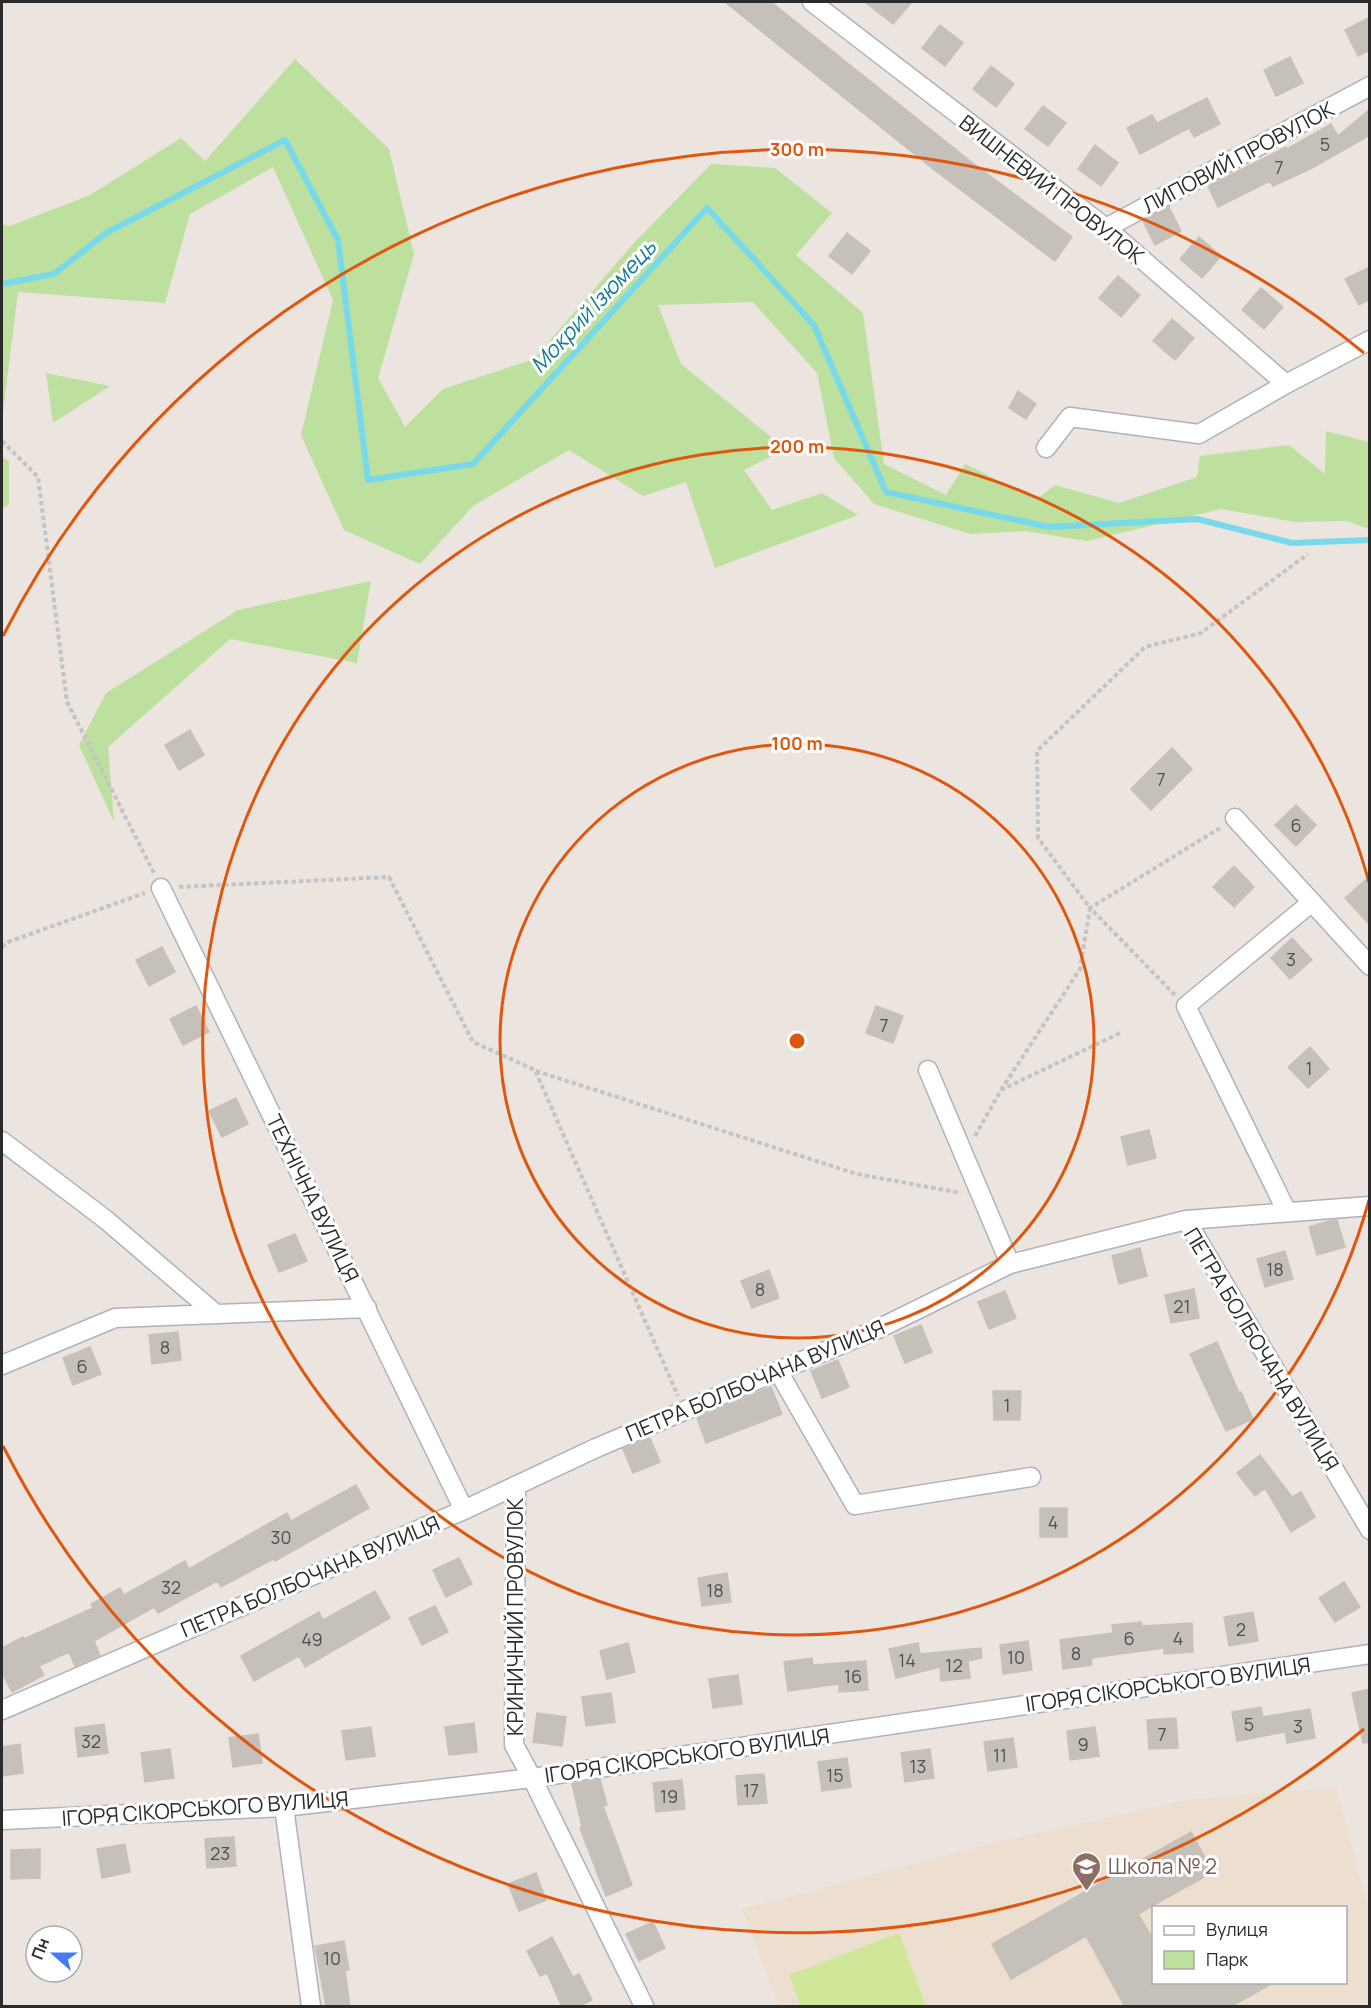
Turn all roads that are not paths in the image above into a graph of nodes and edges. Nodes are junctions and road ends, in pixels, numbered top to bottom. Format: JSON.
{"nodes":[{"id":1,"x":812,"y":2,"type":"edge"},
{"id":2,"x":1370,"y":86,"type":"edge"},
{"id":3,"x":1106,"y":228,"type":"junction"},
{"id":4,"x":1370,"y":340,"type":"edge"},
{"id":5,"x":1286,"y":384,"type":"junction"},
{"id":6,"x":1046,"y":448,"type":"dead end"},
{"id":7,"x":1235,"y":818,"type":"road end"},
{"id":8,"x":161,"y":888,"type":"road end"},
{"id":9,"x":1312,"y":902,"type":"junction"},
{"id":10,"x":1370,"y":966,"type":"edge"},
{"id":11,"x":928,"y":1070,"type":"dead end"},
{"id":12,"x":2,"y":1142,"type":"edge"},
{"id":13,"x":1370,"y":1206,"type":"edge"},
{"id":14,"x":1287,"y":1212,"type":"junction"},
{"id":15,"x":1186,"y":1220,"type":"junction"},
{"id":16,"x":1010,"y":1264,"type":"junction"},
{"id":17,"x":367,"y":1308,"type":"junction"},
{"id":18,"x":216,"y":1314,"type":"junction"},
{"id":19,"x":2,"y":1365,"type":"edge"},
{"id":20,"x":778,"y":1371,"type":"junction"},
{"id":21,"x":1030,"y":1477,"type":"dead end"},
{"id":22,"x":516,"y":1485,"type":"junction"},
{"id":23,"x":464,"y":1510,"type":"junction"},
{"id":24,"x":1370,"y":1530,"type":"edge"},
{"id":25,"x":1370,"y":1654,"type":"edge"},
{"id":26,"x":2,"y":1710,"type":"edge"},
{"id":27,"x":532,"y":1778,"type":"junction"},
{"id":28,"x":284,"y":1807,"type":"junction"},
{"id":29,"x":2,"y":1820,"type":"edge"},
{"id":30,"x":310,"y":2007,"type":"edge"},
{"id":31,"x":644,"y":2007,"type":"edge"}],
"edges":[{"from":1,"to":3,"type":"street","name":"ВИШНЕВИЙ ПРОВУЛОК"},
{"from":2,"to":3,"type":"street","name":"ЛИПОВИЙ ПРОВУЛОК"},
{"from":3,"to":5,"type":"street","name":"ВИШНЕВИЙ ПРОВУЛОК"},
{"from":4,"to":5,"type":"street"},
{"from":5,"to":6,"type":"street"},
{"from":7,"to":9,"type":"street"},
{"from":8,"to":17,"type":"street","name":"ТЕХНІЧНА ВУЛИЦЯ"},
{"from":9,"to":10,"type":"street"},
{"from":9,"to":14,"type":"street"},
{"from":11,"to":16,"type":"street"},
{"from":12,"to":18,"type":"street"},
{"from":13,"to":14,"type":"street"},
{"from":14,"to":15,"type":"street"},
{"from":15,"to":16,"type":"street","name":"ПЕТРА БОЛБОЧАНА ВУЛИЦЯ"},
{"from":15,"to":24,"type":"street","name":"ПЕТРА БОЛБОЧАНА ВУЛИЦЯ"},
{"from":16,"to":20,"type":"street","name":"ПЕТРА БОЛБОЧАНА ВУЛИЦЯ"},
{"from":17,"to":18,"type":"street"},
{"from":17,"to":23,"type":"street","name":"ТЕХНІЧНА ВУЛИЦЯ"},
{"from":18,"to":19,"type":"street"},
{"from":20,"to":21,"type":"street"},
{"from":20,"to":22,"type":"street","name":"ПЕТРА БОЛБОЧАНА ВУЛИЦЯ"},
{"from":22,"to":23,"type":"street","name":"ПЕТРА БОЛБОЧАНА ВУЛИЦЯ"},
{"from":22,"to":27,"type":"street","name":"КРИНИЧНИЙ ПРОВУЛОК"},
{"from":23,"to":26,"type":"street","name":"ПЕТРА БОЛБОЧАНА ВУЛИЦЯ"},
{"from":25,"to":27,"type":"street","name":"ІГОРЯ СІКОРСЬКОГО ВУЛИЦЯ"},
{"from":27,"to":28,"type":"street","name":"ІГОРЯ СІКОРСЬКОГО ВУЛИЦЯ"},
{"from":27,"to":31,"type":"street","name":"КРИНИЧНИЙ ПРОВУЛОК"},
{"from":28,"to":29,"type":"street","name":"ІГОРЯ СІКОРСЬКОГО ВУЛИЦЯ"},
{"from":28,"to":30,"type":"street"}]}
